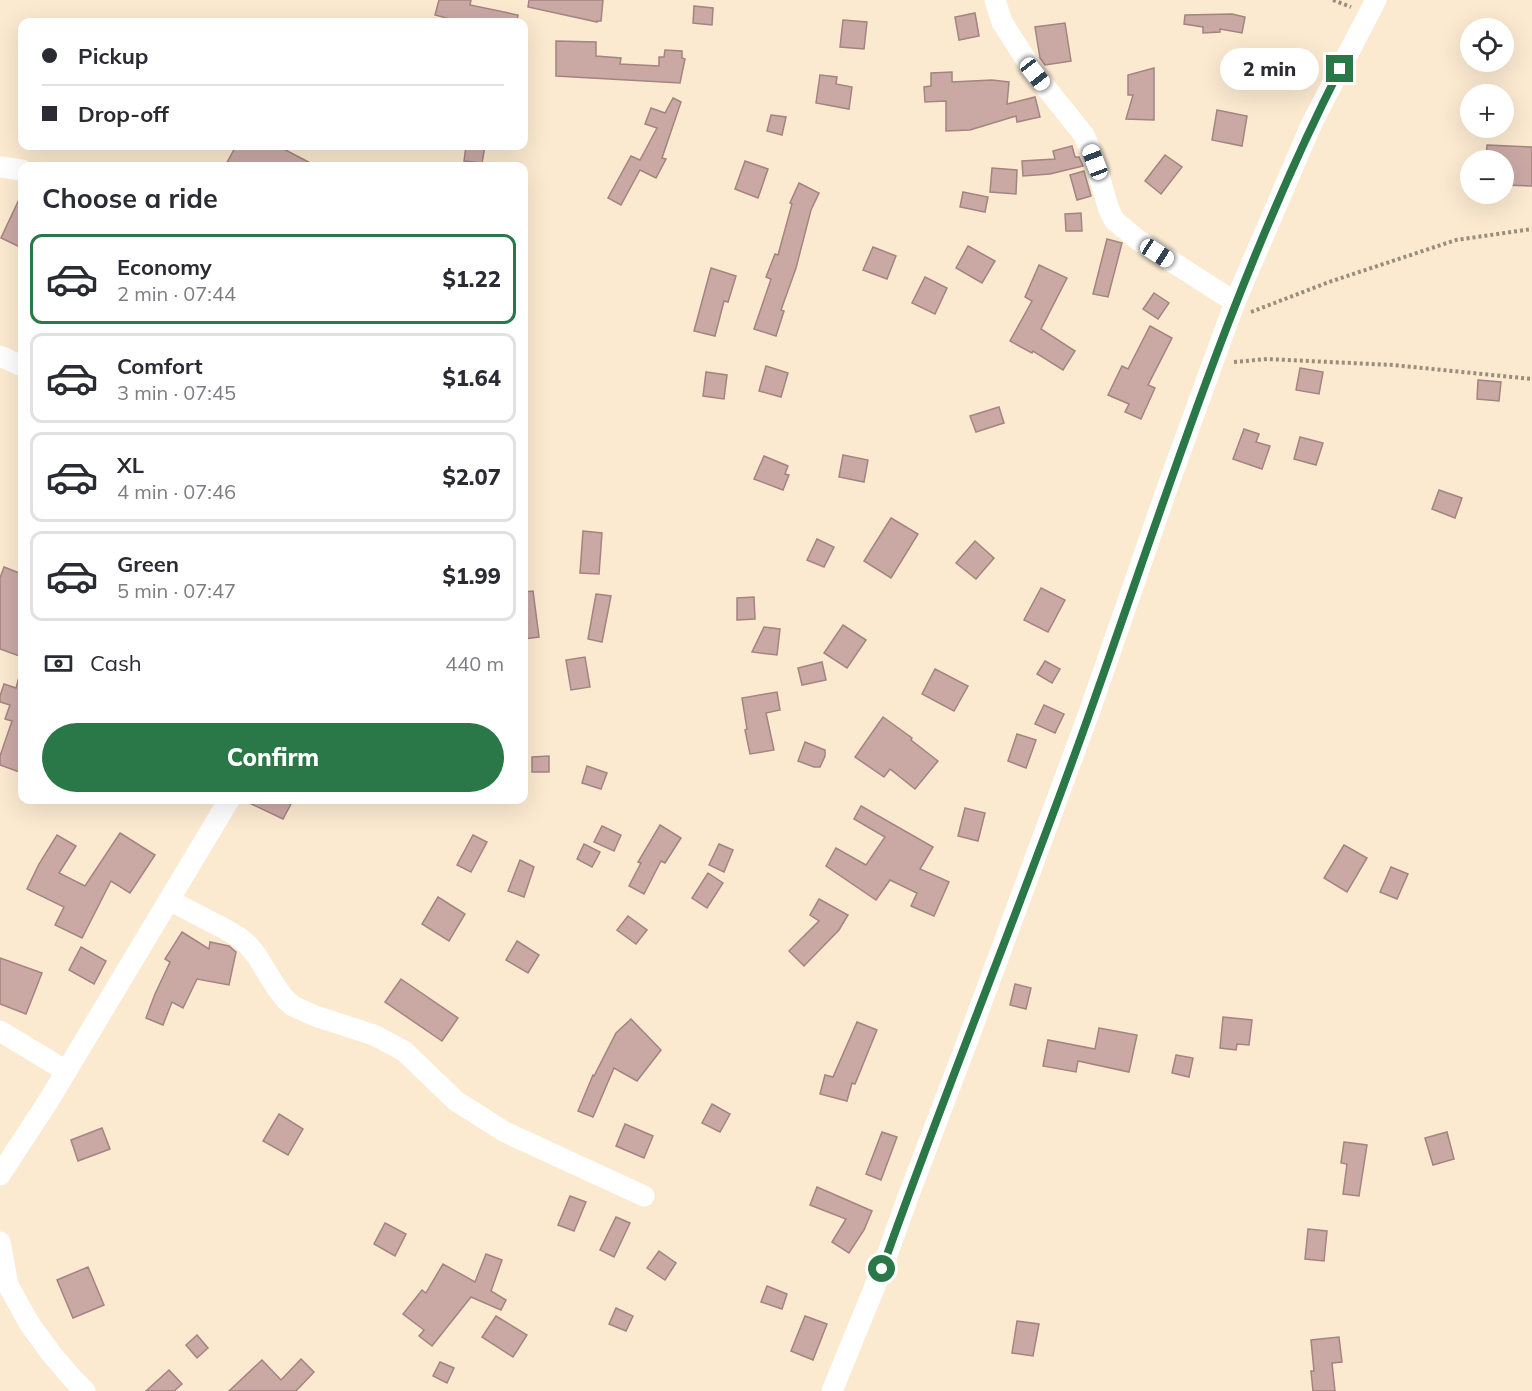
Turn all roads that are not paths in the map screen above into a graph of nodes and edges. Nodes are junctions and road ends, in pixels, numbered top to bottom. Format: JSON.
{"nodes":[{"id":1,"x":995,"y":0,"type":"edge"},
{"id":2,"x":1376,"y":0,"type":"edge"},
{"id":3,"x":0,"y":167,"type":"edge"},
{"id":4,"x":18,"y":169,"type":"edge"},
{"id":5,"x":1235,"y":302,"type":"junction"},
{"id":6,"x":0,"y":356,"type":"edge"},
{"id":7,"x":18,"y":364,"type":"edge"},
{"id":8,"x":227,"y":804,"type":"edge"},
{"id":9,"x":169,"y":900,"type":"junction"},
{"id":10,"x":0,"y":1031,"type":"edge"},
{"id":11,"x":66,"y":1071,"type":"junction"},
{"id":12,"x":0,"y":1175,"type":"edge"},
{"id":13,"x":644,"y":1196,"type":"dead end"},
{"id":14,"x":0,"y":1242,"type":"edge"},
{"id":15,"x":4,"y":1289,"type":"edge"},
{"id":16,"x":85,"y":1391,"type":"edge"},
{"id":17,"x":832,"y":1391,"type":"edge"}],
"edges":[{"from":1,"to":5,"type":"street"},
{"from":2,"to":5,"type":"street"},
{"from":3,"to":4,"type":"street"},
{"from":5,"to":17,"type":"street"},
{"from":6,"to":7,"type":"street"},
{"from":8,"to":9,"type":"street"},
{"from":9,"to":11,"type":"street"},
{"from":9,"to":13,"type":"street"},
{"from":10,"to":11,"type":"street"},
{"from":11,"to":12,"type":"street"},
{"from":14,"to":15,"type":"street"},
{"from":15,"to":16,"type":"street"}]}
